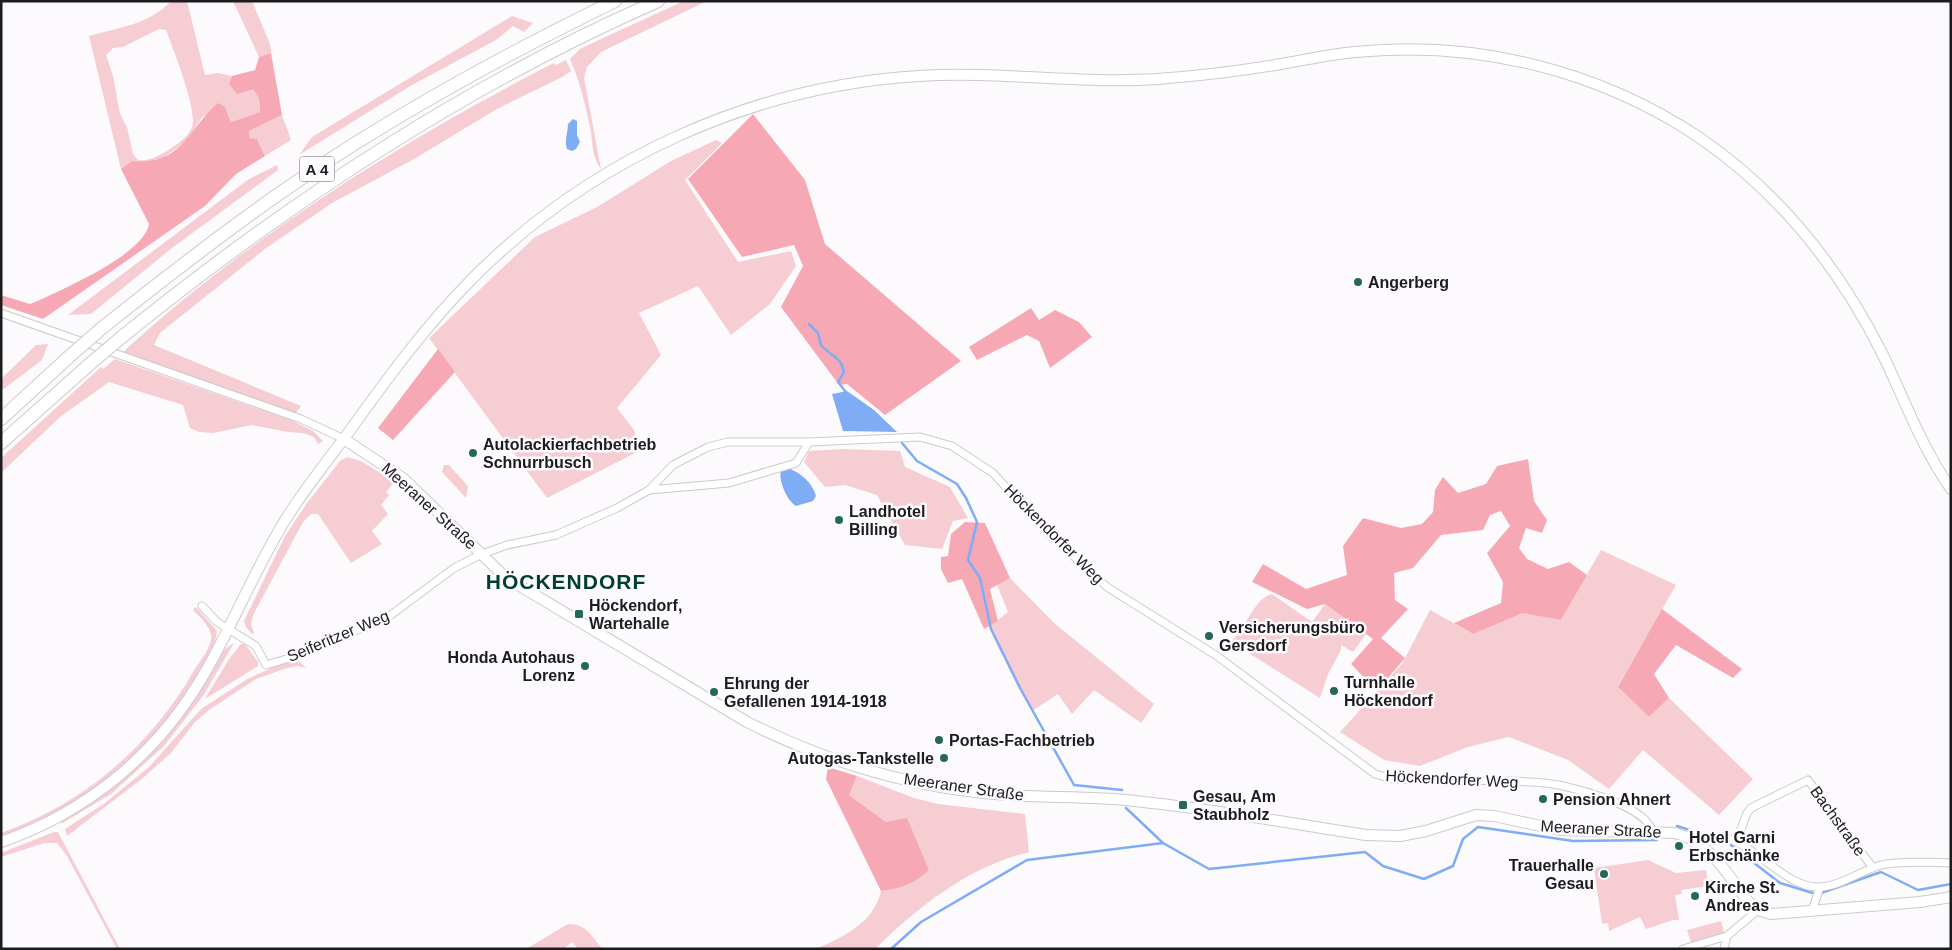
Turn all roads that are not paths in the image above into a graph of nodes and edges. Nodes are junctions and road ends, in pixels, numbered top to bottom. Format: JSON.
{"nodes":[{"id":1,"x":615,"y":1,"type":"edge"},
{"id":2,"x":658,"y":1,"type":"edge"},
{"id":3,"x":1,"y":313,"type":"edge"},
{"id":4,"x":1,"y":419,"type":"edge"},
{"id":5,"x":344,"y":439,"type":"junction"},
{"id":6,"x":809,"y":442,"type":"junction"},
{"id":7,"x":1,"y":443,"type":"edge"},
{"id":8,"x":1951,"y":489,"type":"edge"},
{"id":9,"x":649,"y":490,"type":"junction"},
{"id":10,"x":482,"y":554,"type":"junction"},
{"id":11,"x":202,"y":606,"type":"dead end"},
{"id":12,"x":228,"y":629,"type":"junction"},
{"id":13,"x":1652,"y":832,"type":"junction"},
{"id":14,"x":1723,"y":837,"type":"dead end"},
{"id":15,"x":1737,"y":840,"type":"junction"},
{"id":16,"x":1,"y":842,"type":"edge"},
{"id":17,"x":1951,"y":863,"type":"edge"},
{"id":18,"x":1873,"y":868,"type":"junction"},
{"id":19,"x":1818,"y":892,"type":"junction"},
{"id":20,"x":1951,"y":897,"type":"edge"},
{"id":21,"x":1758,"y":910,"type":"junction"},
{"id":22,"x":1812,"y":911,"type":"junction"},
{"id":23,"x":1727,"y":936,"type":"junction"},
{"id":24,"x":1683,"y":949,"type":"edge"},
{"id":25,"x":1724,"y":949,"type":"edge"}],
"edges":[{"from":1,"to":4,"type":"highway","number":"A 4","bridge":true},
{"from":2,"to":7,"type":"highway","number":"A 4","bridge":true},
{"from":3,"to":5,"type":"street","name":"Meeraner Straße"},
{"from":5,"to":8,"type":"main road"},
{"from":5,"to":10,"type":"main road","name":"Meeraner Straße"},
{"from":5,"to":12,"type":"main road"},
{"from":6,"to":9,"type":"street"},
{"from":6,"to":9,"type":"street","name":"Höckendorfer Weg"},
{"from":6,"to":13,"type":"street","name":"Höckendorfer Weg"},
{"from":9,"to":10,"type":"street","name":"Höckendorfer Weg"},
{"from":10,"to":12,"type":"street","name":"Seiferitzer Weg"},
{"from":10,"to":13,"type":"main road","name":"Meeraner Straße"},
{"from":11,"to":12,"type":"street","name":"Seiferitzer Weg"},
{"from":12,"to":16,"type":"main road"},
{"from":13,"to":21,"type":"main road","name":"Meeraner Straße"},
{"from":14,"to":15,"type":"street"},
{"from":15,"to":18,"type":"street","name":"Bachstraße"},
{"from":15,"to":19,"type":"street"},
{"from":17,"to":18,"type":"street","name":"Bachstraße"},
{"from":18,"to":19,"type":"street","name":"Bachstraße"},
{"from":19,"to":22,"type":"street"},
{"from":20,"to":22,"type":"main road"},
{"from":21,"to":22,"type":"main road"},
{"from":21,"to":23,"type":"street"},
{"from":23,"to":24,"type":"street"},
{"from":23,"to":25,"type":"street"}]}
